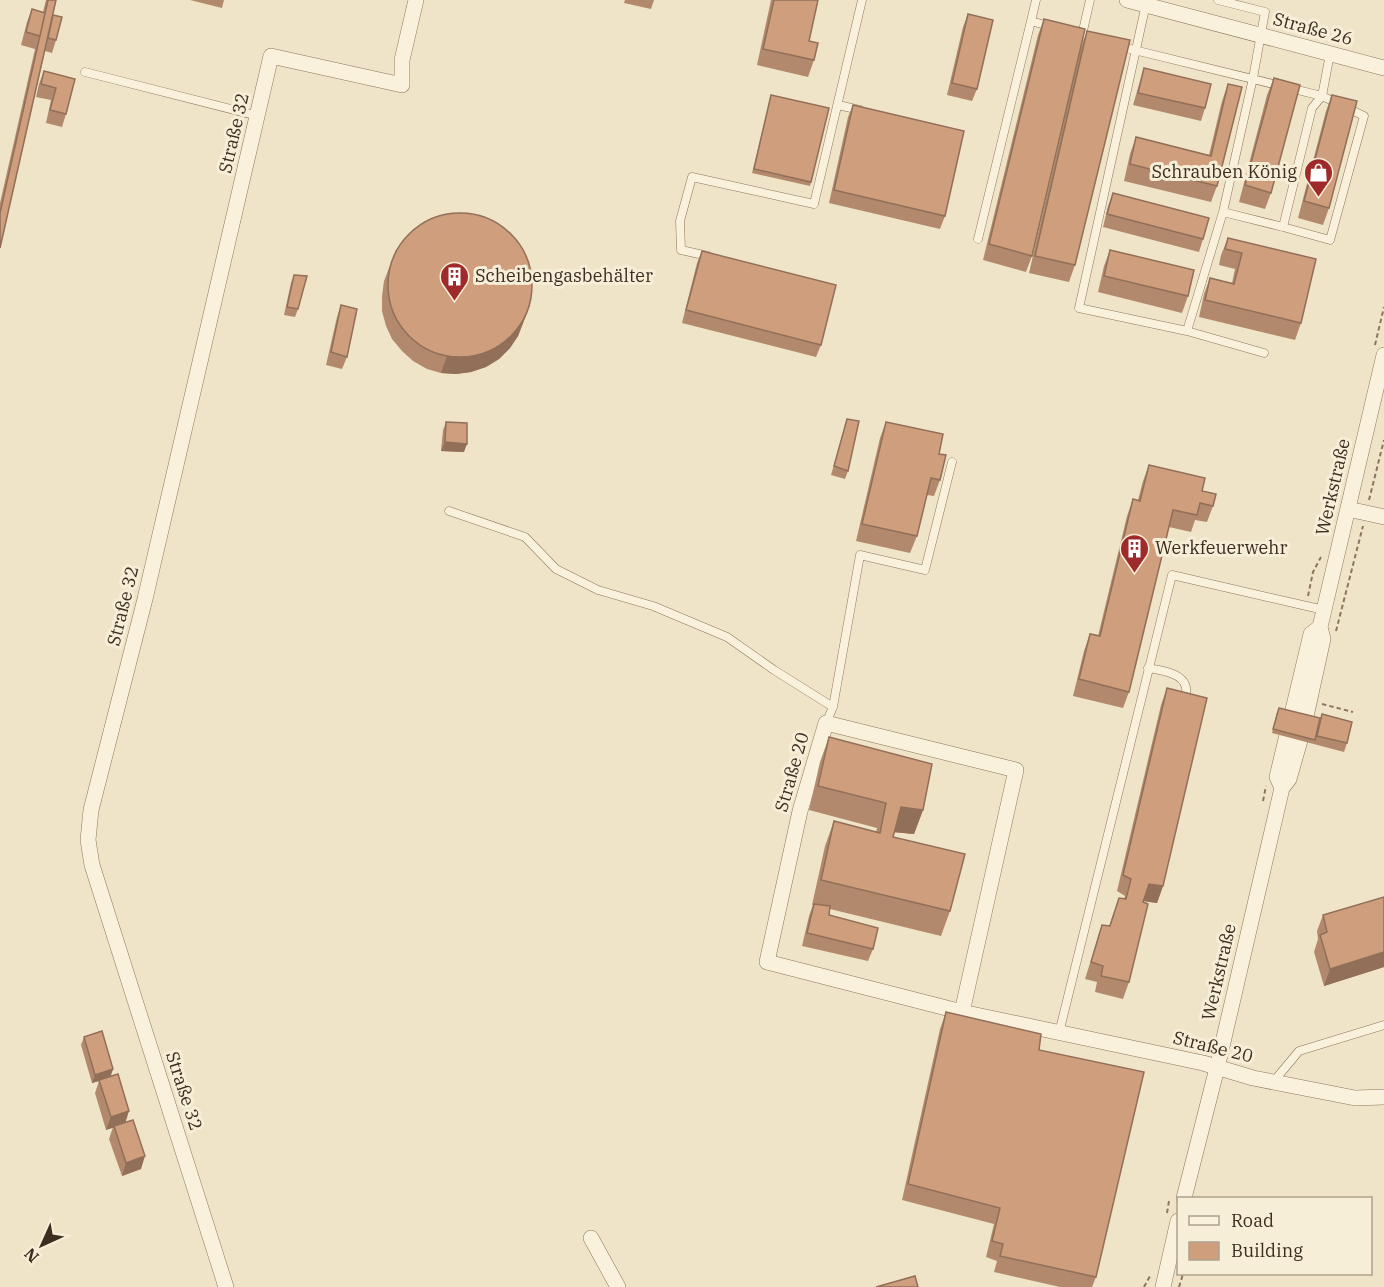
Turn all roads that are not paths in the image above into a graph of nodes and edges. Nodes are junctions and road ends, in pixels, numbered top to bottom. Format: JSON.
{"nodes":[{"id":1,"x":416,"y":0,"type":"edge"},
{"id":2,"x":862,"y":0,"type":"edge"},
{"id":3,"x":1036,"y":0,"type":"edge"},
{"id":4,"x":1090,"y":0,"type":"edge"},
{"id":5,"x":1126,"y":0,"type":"edge"},
{"id":6,"x":1218,"y":0,"type":"edge"},
{"id":7,"x":1146,"y":2,"type":"edge"},
{"id":8,"x":1031,"y":21,"type":"junction"},
{"id":9,"x":1062,"y":29,"type":"edge"},
{"id":10,"x":1072,"y":32,"type":"edge"},
{"id":11,"x":1082,"y":35,"type":"junction"},
{"id":12,"x":1260,"y":35,"type":"junction"},
{"id":13,"x":1093,"y":38,"type":"edge"},
{"id":14,"x":1114,"y":45,"type":"edge"},
{"id":15,"x":1136,"y":52,"type":"junction"},
{"id":16,"x":1330,"y":54,"type":"junction"},
{"id":17,"x":1384,"y":68,"type":"edge"},
{"id":18,"x":85,"y":72,"type":"dead end"},
{"id":19,"x":1253,"y":78,"type":"junction"},
{"id":20,"x":1322,"y":96,"type":"junction"},
{"id":21,"x":838,"y":105,"type":"junction"},
{"id":22,"x":871,"y":113,"type":"edge"},
{"id":23,"x":258,"y":116,"type":"junction"},
{"id":24,"x":1223,"y":212,"type":"junction"},
{"id":25,"x":1282,"y":227,"type":"junction"},
{"id":26,"x":978,"y":239,"type":"dead end"},
{"id":27,"x":713,"y":257,"type":"edge"},
{"id":28,"x":1187,"y":331,"type":"junction"},
{"id":29,"x":1264,"y":352,"type":"dead end"},
{"id":30,"x":1384,"y":355,"type":"edge"},
{"id":31,"x":952,"y":462,"type":"dead end"},
{"id":32,"x":1348,"y":509,"type":"junction"},
{"id":33,"x":448,"y":511,"type":"dead end"},
{"id":34,"x":1384,"y":517,"type":"edge"},
{"id":35,"x":1324,"y":610,"type":"junction"},
{"id":36,"x":1148,"y":668,"type":"junction"},
{"id":37,"x":833,"y":707,"type":"junction"},
{"id":38,"x":1184,"y":711,"type":"edge"},
{"id":39,"x":826,"y":723,"type":"junction"},
{"id":40,"x":962,"y":1012,"type":"junction"},
{"id":41,"x":1384,"y":1025,"type":"edge"},
{"id":42,"x":1059,"y":1032,"type":"junction"},
{"id":43,"x":1217,"y":1068,"type":"junction"},
{"id":44,"x":1274,"y":1081,"type":"junction"},
{"id":45,"x":1384,"y":1096,"type":"edge"},
{"id":46,"x":1178,"y":1195,"type":"edge"},
{"id":47,"x":1172,"y":1218,"type":"edge"},
{"id":48,"x":591,"y":1238,"type":"dead end"},
{"id":49,"x":226,"y":1287,"type":"edge"},
{"id":50,"x":618,"y":1287,"type":"edge"},
{"id":51,"x":1163,"y":1287,"type":"edge"}],
"edges":[{"from":1,"to":23,"type":"street","name":"Straße 32"},
{"from":2,"to":21,"type":"lane"},
{"from":3,"to":8,"type":"lane"},
{"from":4,"to":11,"type":"lane"},
{"from":5,"to":7,"type":"street","name":"Straße 26"},
{"from":6,"to":12,"type":"lane"},
{"from":7,"to":12,"type":"street","name":"Straße 26"},
{"from":7,"to":15,"type":"lane"},
{"from":8,"to":9,"type":"lane"},
{"from":8,"to":26,"type":"lane"},
{"from":10,"to":11,"type":"lane"},
{"from":11,"to":13,"type":"lane"},
{"from":12,"to":16,"type":"street","name":"Straße 26"},
{"from":12,"to":19,"type":"lane"},
{"from":14,"to":15,"type":"lane"},
{"from":15,"to":19,"type":"lane"},
{"from":15,"to":28,"type":"lane"},
{"from":16,"to":17,"type":"street","name":"Straße 26"},
{"from":16,"to":20,"type":"lane"},
{"from":18,"to":23,"type":"lane"},
{"from":19,"to":20,"type":"lane"},
{"from":19,"to":24,"type":"lane"},
{"from":20,"to":25,"type":"lane"},
{"from":20,"to":25,"type":"lane"},
{"from":21,"to":22,"type":"lane"},
{"from":21,"to":27,"type":"lane"},
{"from":23,"to":49,"type":"street","name":"Straße 32"},
{"from":24,"to":25,"type":"lane"},
{"from":24,"to":28,"type":"lane"},
{"from":28,"to":29,"type":"lane"},
{"from":30,"to":32,"type":"street","name":"Werkstraße"},
{"from":31,"to":37,"type":"lane"},
{"from":32,"to":34,"type":"street"},
{"from":32,"to":35,"type":"street","name":"Werkstraße"},
{"from":33,"to":37,"type":"lane"},
{"from":35,"to":36,"type":"lane"},
{"from":35,"to":43,"type":"street","name":"Werkstraße"},
{"from":36,"to":38,"type":"lane"},
{"from":36,"to":42,"type":"lane"},
{"from":37,"to":39,"type":"lane"},
{"from":39,"to":40,"type":"street","name":"Straße 20"},
{"from":39,"to":40,"type":"street","name":"Straße 20"},
{"from":40,"to":42,"type":"street","name":"Straße 20"},
{"from":41,"to":44,"type":"lane"},
{"from":42,"to":43,"type":"street","name":"Straße 20"},
{"from":43,"to":44,"type":"street","name":"Straße 20"},
{"from":43,"to":46,"type":"street","name":"Werkstraße"},
{"from":44,"to":45,"type":"street","name":"Straße 20"},
{"from":47,"to":51,"type":"street"},
{"from":48,"to":50,"type":"street"}]}
